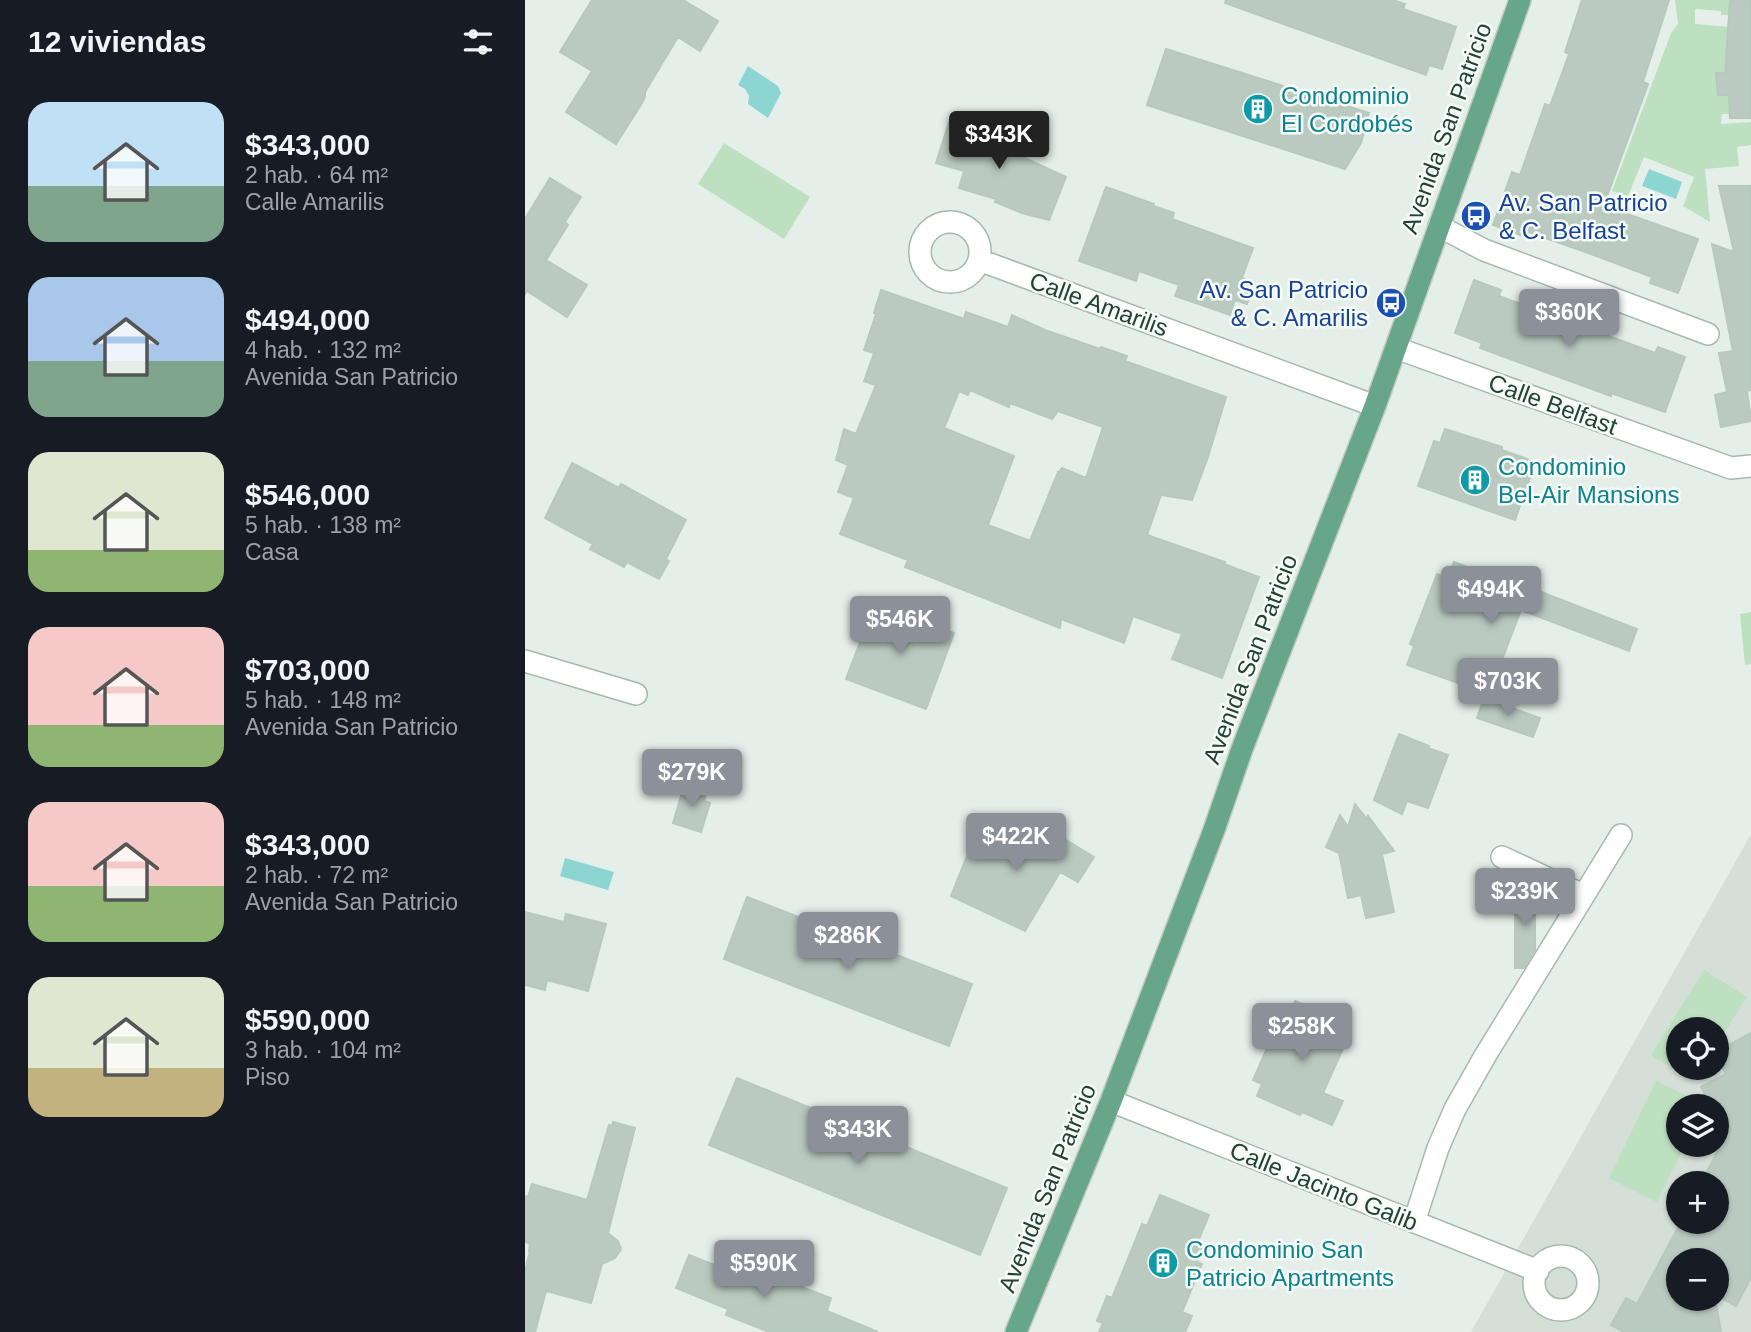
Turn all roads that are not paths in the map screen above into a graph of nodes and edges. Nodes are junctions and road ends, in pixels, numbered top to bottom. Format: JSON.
{"nodes":[{"id":1,"x":1520,"y":0,"type":"edge"},
{"id":2,"x":1439,"y":226,"type":"junction"},
{"id":3,"x":979,"y":260,"type":"dead end"},
{"id":4,"x":1708,"y":334,"type":"dead end"},
{"id":5,"x":1396,"y":348,"type":"junction"},
{"id":6,"x":1375,"y":406,"type":"junction"},
{"id":7,"x":1751,"y":466,"type":"edge"},
{"id":8,"x":525,"y":661,"type":"edge"},
{"id":9,"x":636,"y":694,"type":"dead end"},
{"id":10,"x":1621,"y":835,"type":"dead end"},
{"id":11,"x":1502,"y":857,"type":"dead end"},
{"id":12,"x":1583,"y":895,"type":"junction"},
{"id":13,"x":1111,"y":1101,"type":"junction"},
{"id":14,"x":1414,"y":1222,"type":"junction"},
{"id":15,"x":1538,"y":1271,"type":"dead end"},
{"id":16,"x":1016,"y":1332,"type":"edge"}],
"edges":[{"from":1,"to":2,"type":"main road","name":"Avenida San Patricio"},
{"from":2,"to":4,"type":"street"},
{"from":2,"to":5,"type":"main road","name":"Avenida San Patricio"},
{"from":3,"to":6,"type":"street","name":"Calle Amarilis"},
{"from":5,"to":6,"type":"main road","name":"Avenida San Patricio"},
{"from":5,"to":7,"type":"street","name":"Calle Belfast"},
{"from":6,"to":13,"type":"main road","name":"Avenida San Patricio"},
{"from":8,"to":9,"type":"street"},
{"from":10,"to":12,"type":"street"},
{"from":11,"to":12,"type":"street"},
{"from":12,"to":14,"type":"street"},
{"from":13,"to":14,"type":"street","name":"Calle Jacinto Galib"},
{"from":13,"to":16,"type":"main road","name":"Avenida San Patricio"},
{"from":14,"to":15,"type":"street","name":"Calle Jacinto Galib"}]}
